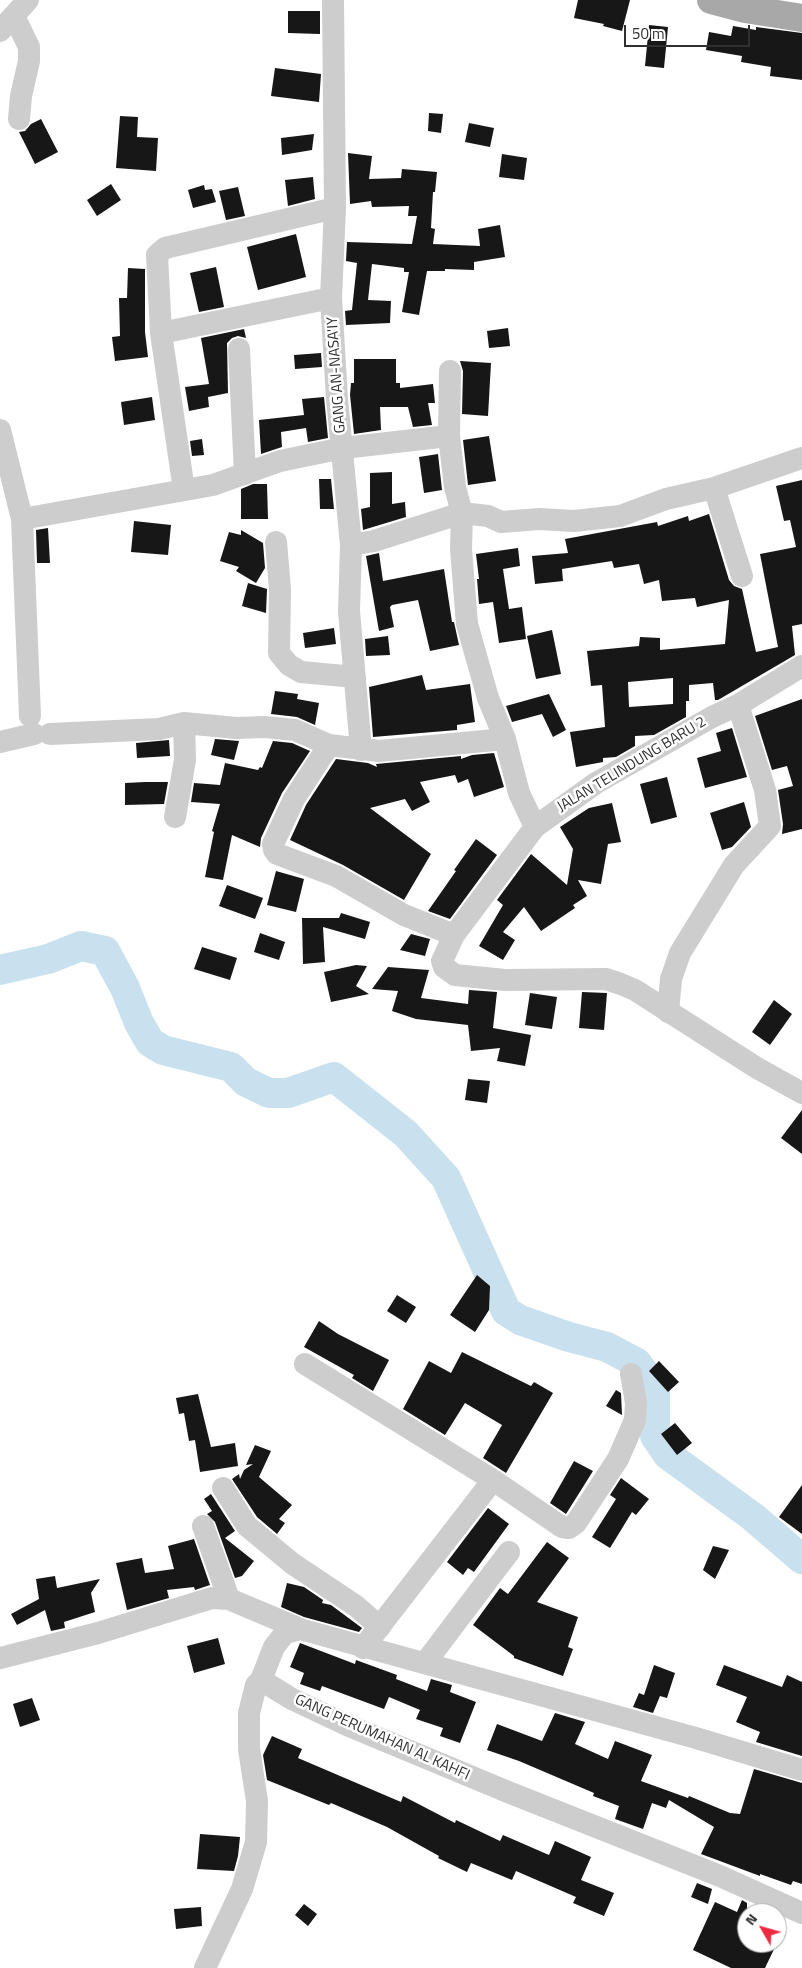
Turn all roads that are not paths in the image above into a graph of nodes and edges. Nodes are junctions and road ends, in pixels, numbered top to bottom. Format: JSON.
{"nodes":[{"id":1,"x":333,"y":0,"type":"edge"},
{"id":2,"x":711,"y":0,"type":"edge"},
{"id":3,"x":744,"y":4,"type":"edge"},
{"id":4,"x":14,"y":16,"type":"edge"},
{"id":5,"x":802,"y":18,"type":"edge"},
{"id":6,"x":19,"y":119,"type":"dead end"},
{"id":7,"x":335,"y":208,"type":"junction"},
{"id":8,"x":331,"y":298,"type":"junction"},
{"id":9,"x":161,"y":333,"type":"junction"},
{"id":10,"x":239,"y":349,"type":"dead end"},
{"id":11,"x":450,"y":371,"type":"dead end"},
{"id":12,"x":0,"y":430,"type":"edge"},
{"id":13,"x":449,"y":436,"type":"junction"},
{"id":14,"x":343,"y":448,"type":"junction"},
{"id":15,"x":802,"y":458,"type":"edge"},
{"id":16,"x":245,"y":474,"type":"junction"},
{"id":17,"x":714,"y":488,"type":"junction"},
{"id":18,"x":184,"y":490,"type":"junction"},
{"id":19,"x":462,"y":513,"type":"junction"},
{"id":20,"x":22,"y":519,"type":"junction"},
{"id":21,"x":276,"y":542,"type":"dead end"},
{"id":22,"x":351,"y":545,"type":"junction"},
{"id":23,"x":742,"y":576,"type":"dead end"},
{"id":24,"x":802,"y":666,"type":"edge"},
{"id":25,"x":356,"y":677,"type":"junction"},
{"id":26,"x":738,"y":705,"type":"junction"},
{"id":27,"x":184,"y":722,"type":"junction"},
{"id":28,"x":38,"y":728,"type":"junction"},
{"id":29,"x":505,"y":739,"type":"junction"},
{"id":30,"x":0,"y":742,"type":"edge"},
{"id":31,"x":329,"y":745,"type":"junction"},
{"id":32,"x":361,"y":750,"type":"junction"},
{"id":33,"x":176,"y":817,"type":"dead end"},
{"id":34,"x":535,"y":827,"type":"junction"},
{"id":35,"x":454,"y":935,"type":"junction"},
{"id":36,"x":668,"y":1012,"type":"junction"},
{"id":37,"x":802,"y":1093,"type":"edge"},
{"id":38,"x":305,"y":1364,"type":"dead end"},
{"id":39,"x":631,"y":1374,"type":"dead end"},
{"id":40,"x":493,"y":1480,"type":"junction"},
{"id":41,"x":223,"y":1488,"type":"dead end"},
{"id":42,"x":203,"y":1526,"type":"dead end"},
{"id":43,"x":509,"y":1552,"type":"dead end"},
{"id":44,"x":229,"y":1599,"type":"junction"},
{"id":45,"x":380,"y":1627,"type":"junction"},
{"id":46,"x":300,"y":1629,"type":"junction"},
{"id":47,"x":363,"y":1648,"type":"junction"},
{"id":48,"x":0,"y":1658,"type":"edge"},
{"id":49,"x":425,"y":1663,"type":"junction"},
{"id":50,"x":261,"y":1680,"type":"junction"},
{"id":51,"x":802,"y":1770,"type":"edge"},
{"id":52,"x":802,"y":1913,"type":"edge"},
{"id":53,"x":205,"y":1968,"type":"edge"}],
"edges":[{"from":1,"to":7,"type":"street","name":"GANG AN-NASA'IY"},
{"from":2,"to":3,"type":"main road"},
{"from":3,"to":5,"type":"main road"},
{"from":4,"to":6,"type":"street"},
{"from":7,"to":8,"type":"street","name":"GANG AN-NASA'IY"},
{"from":7,"to":9,"type":"street"},
{"from":8,"to":9,"type":"street"},
{"from":8,"to":14,"type":"street","name":"GANG AN-NASA'IY"},
{"from":9,"to":18,"type":"street"},
{"from":10,"to":16,"type":"street"},
{"from":11,"to":13,"type":"street"},
{"from":12,"to":20,"type":"street"},
{"from":13,"to":14,"type":"street"},
{"from":13,"to":19,"type":"street"},
{"from":14,"to":16,"type":"street"},
{"from":14,"to":22,"type":"street","name":"GANG AN-NASA'IY"},
{"from":15,"to":17,"type":"street"},
{"from":16,"to":18,"type":"street"},
{"from":17,"to":19,"type":"street"},
{"from":17,"to":23,"type":"street"},
{"from":18,"to":20,"type":"street"},
{"from":19,"to":22,"type":"street"},
{"from":19,"to":29,"type":"street"},
{"from":20,"to":28,"type":"street"},
{"from":21,"to":25,"type":"street"},
{"from":22,"to":25,"type":"street","name":"GANG AN-NASA'IY"},
{"from":24,"to":26,"type":"street","name":"JALAN TELINDUNG BARU 2"},
{"from":25,"to":32,"type":"street","name":"GANG AN-NASA'IY"},
{"from":26,"to":34,"type":"street","name":"JALAN TELINDUNG BARU 2"},
{"from":26,"to":36,"type":"street"},
{"from":27,"to":28,"type":"street"},
{"from":27,"to":31,"type":"street"},
{"from":27,"to":33,"type":"street"},
{"from":28,"to":30,"type":"street"},
{"from":29,"to":32,"type":"street"},
{"from":29,"to":34,"type":"street"},
{"from":31,"to":32,"type":"street"},
{"from":31,"to":35,"type":"street"},
{"from":34,"to":35,"type":"street","name":"JALAN TELINDUNG BARU 2"},
{"from":35,"to":36,"type":"street","name":"JALAN TELINDUNG BARU 2"},
{"from":36,"to":37,"type":"street","name":"JALAN TELINDUNG BARU 2"},
{"from":38,"to":40,"type":"street"},
{"from":39,"to":40,"type":"street"},
{"from":40,"to":45,"type":"street"},
{"from":41,"to":45,"type":"street"},
{"from":42,"to":44,"type":"street"},
{"from":43,"to":49,"type":"street"},
{"from":44,"to":46,"type":"street"},
{"from":44,"to":48,"type":"street"},
{"from":45,"to":47,"type":"street"},
{"from":46,"to":47,"type":"street"},
{"from":46,"to":50,"type":"street"},
{"from":47,"to":49,"type":"street"},
{"from":49,"to":51,"type":"street"},
{"from":50,"to":52,"type":"street","name":"GANG PERUMAHAN AL KAHFI"},
{"from":50,"to":53,"type":"street"}]}
